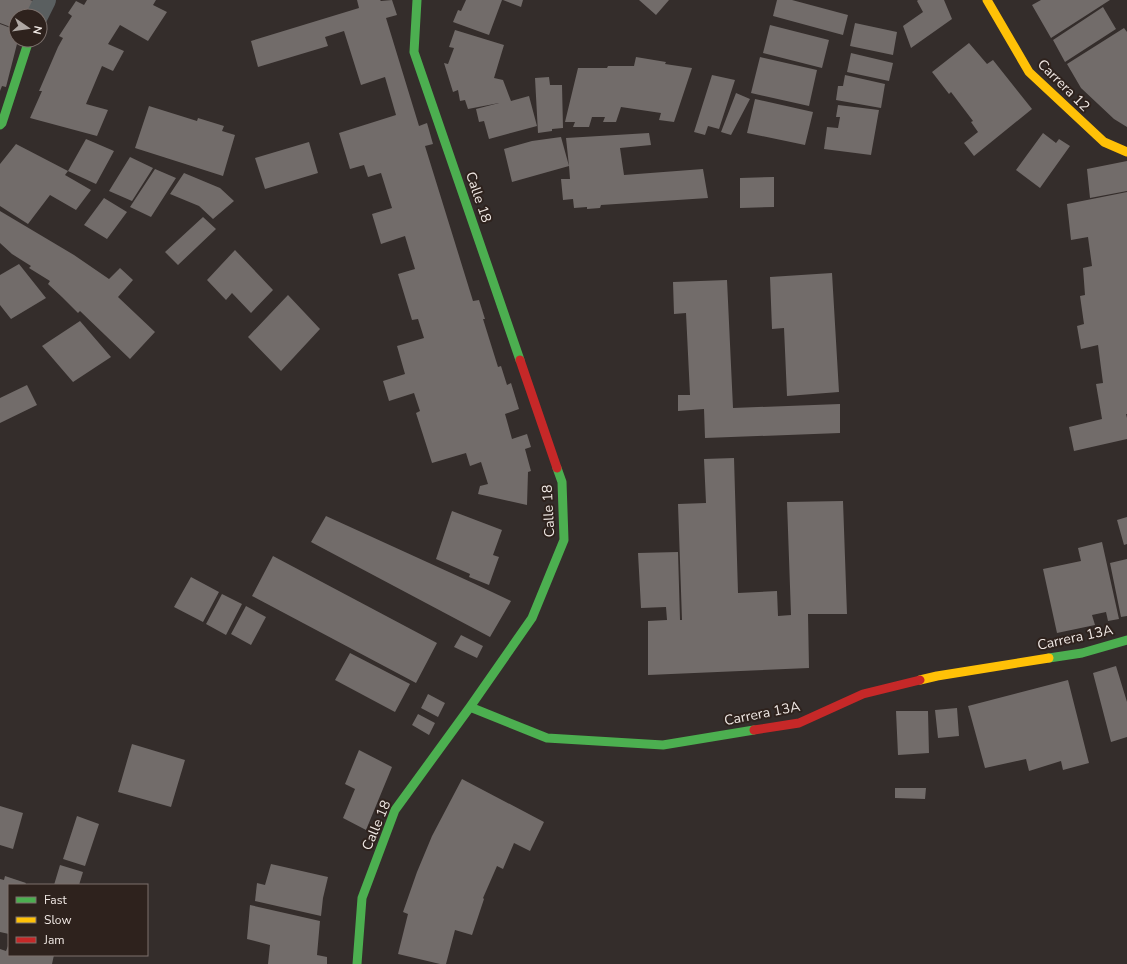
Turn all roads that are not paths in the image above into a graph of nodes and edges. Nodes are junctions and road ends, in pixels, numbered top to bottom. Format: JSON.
{"nodes":[{"id":1,"x":417,"y":0,"type":"edge"},
{"id":2,"x":987,"y":0,"type":"edge"},
{"id":3,"x":26,"y":48,"type":"edge"},
{"id":4,"x":0,"y":126,"type":"edge"},
{"id":5,"x":1127,"y":152,"type":"edge"},
{"id":6,"x":1127,"y":640,"type":"edge"},
{"id":7,"x":470,"y":706,"type":"junction"},
{"id":8,"x":357,"y":964,"type":"edge"}],
"edges":[{"from":1,"to":7,"type":"main road","name":"Calle 18"},
{"from":2,"to":5,"type":"main road","name":"Carrera 12"},
{"from":3,"to":4,"type":"main road"},
{"from":6,"to":7,"type":"main road","name":"Carrera 13A"},
{"from":7,"to":8,"type":"main road","name":"Calle 18"}]}
